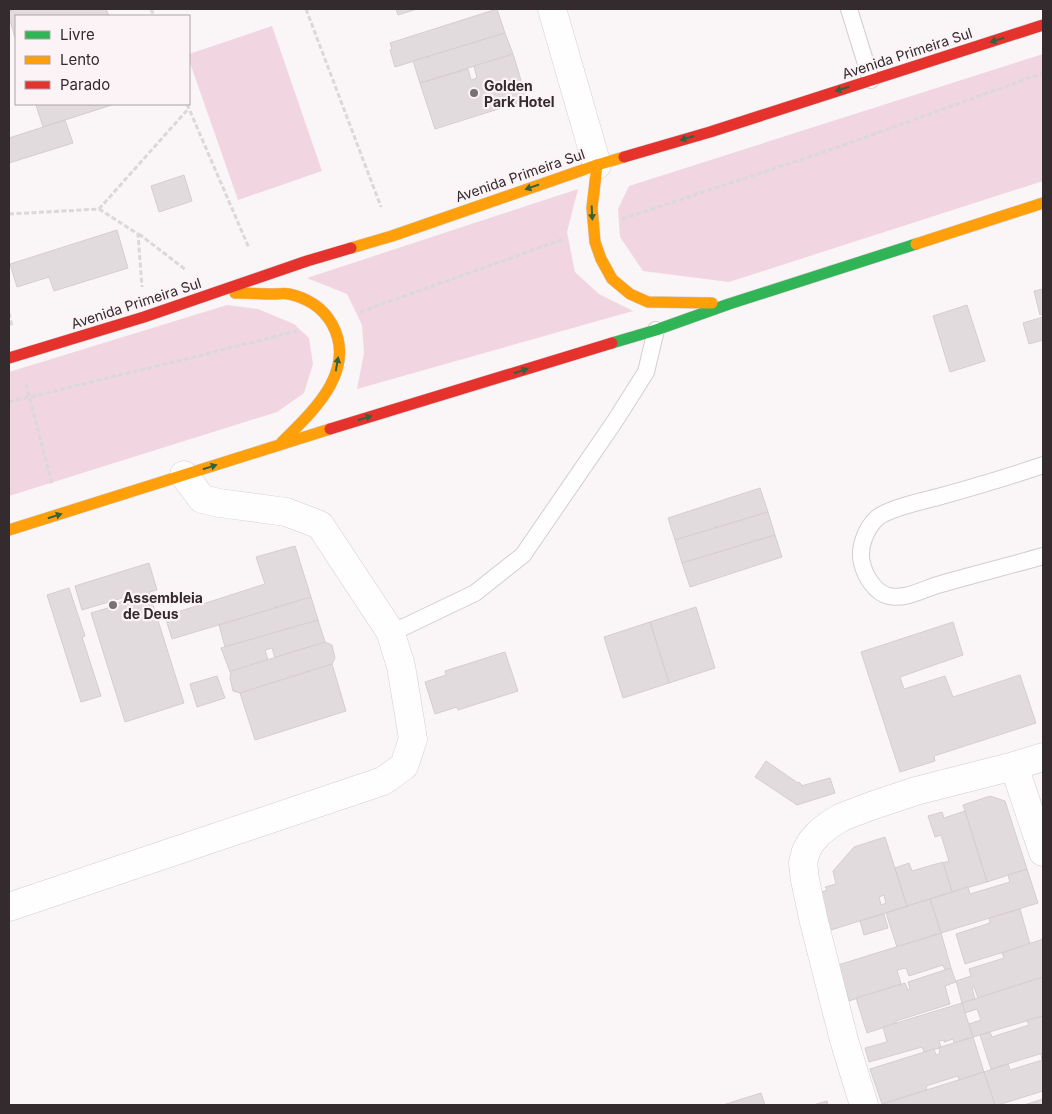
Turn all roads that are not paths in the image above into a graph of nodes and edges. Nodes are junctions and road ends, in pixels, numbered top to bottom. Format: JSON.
{"nodes":[{"id":1,"x":552,"y":9,"type":"edge"},
{"id":2,"x":849,"y":9,"type":"edge"},
{"id":3,"x":1043,"y":25,"type":"edge"},
{"id":4,"x":871,"y":80,"type":"junction"},
{"id":5,"x":597,"y":165,"type":"junction"},
{"id":6,"x":1043,"y":203,"type":"edge"},
{"id":7,"x":216,"y":293,"type":"junction"},
{"id":8,"x":729,"y":304,"type":"junction"},
{"id":9,"x":656,"y":330,"type":"junction"},
{"id":10,"x":14,"y":357,"type":"edge"},
{"id":11,"x":279,"y":445,"type":"junction"},
{"id":12,"x":1043,"y":465,"type":"edge"},
{"id":13,"x":184,"y":475,"type":"junction"},
{"id":14,"x":9,"y":530,"type":"edge"},
{"id":15,"x":1043,"y":556,"type":"edge"},
{"id":16,"x":390,"y":631,"type":"junction"},
{"id":17,"x":1043,"y":756,"type":"edge"},
{"id":18,"x":1014,"y":766,"type":"junction"},
{"id":19,"x":1043,"y":852,"type":"edge"},
{"id":20,"x":9,"y":907,"type":"edge"},
{"id":21,"x":864,"y":1105,"type":"edge"}],
"edges":[{"from":1,"to":5,"type":"street"},
{"from":2,"to":4,"type":"lane"},
{"from":3,"to":4,"type":"main road","name":"Avenida Primeira Sul","one_way":true},
{"from":4,"to":5,"type":"main road","name":"Avenida Primeira Sul","one_way":true},
{"from":5,"to":7,"type":"main road","name":"Avenida Primeira Sul","one_way":true},
{"from":5,"to":8,"type":"main road","one_way":true},
{"from":6,"to":8,"type":"main road"},
{"from":7,"to":10,"type":"main road","name":"Avenida Primeira Sul"},
{"from":11,"to":7,"type":"main road","one_way":true},
{"from":8,"to":9,"type":"main road"},
{"from":11,"to":9,"type":"main road","one_way":true},
{"from":9,"to":16,"type":"lane"},
{"from":13,"to":11,"type":"main road","one_way":true},
{"from":12,"to":15,"type":"lane"},
{"from":14,"to":13,"type":"main road","one_way":true},
{"from":13,"to":16,"type":"street"},
{"from":16,"to":20,"type":"street"},
{"from":17,"to":18,"type":"street"},
{"from":18,"to":19,"type":"street"},
{"from":18,"to":21,"type":"street"}]}
